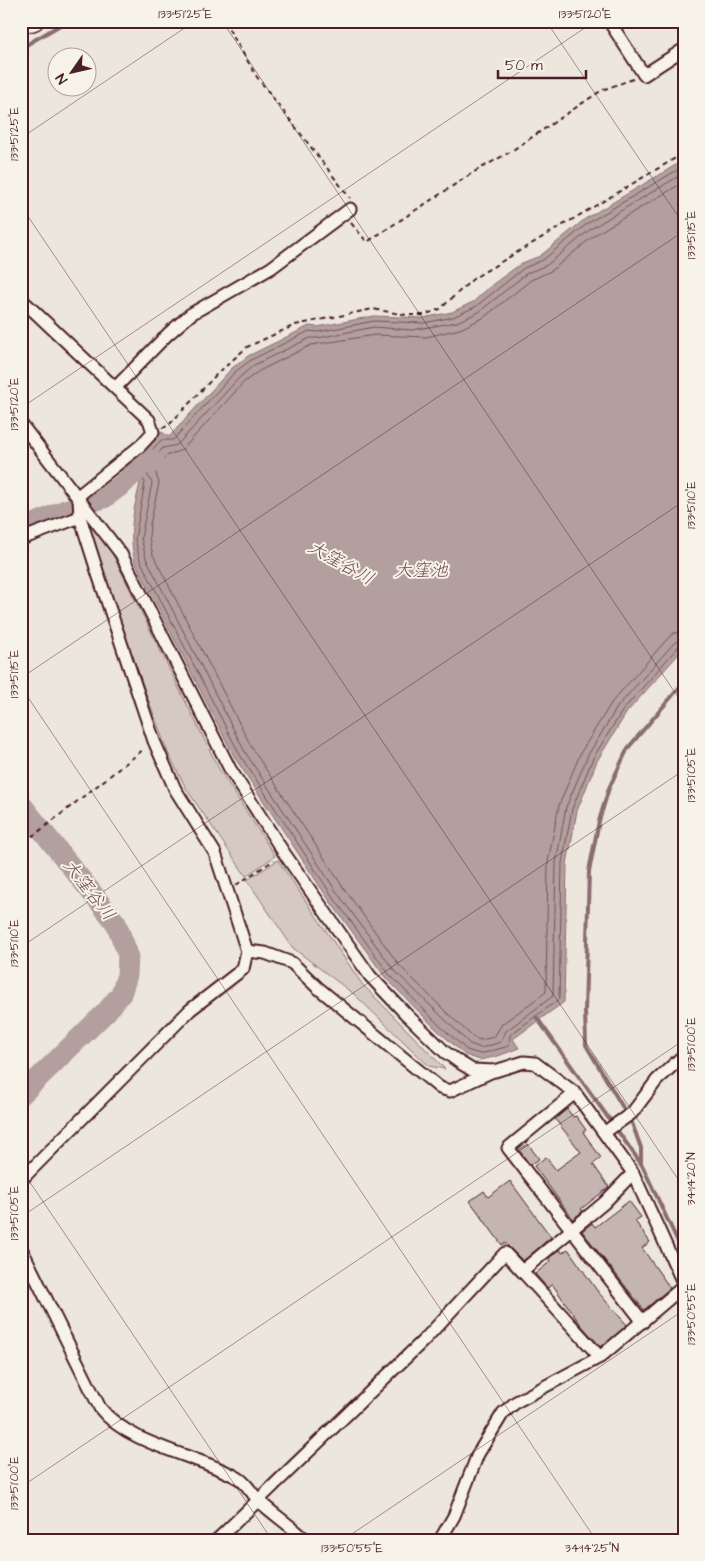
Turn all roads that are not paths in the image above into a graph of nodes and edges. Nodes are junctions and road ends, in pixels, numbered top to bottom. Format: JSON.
{"nodes":[{"id":1,"x":34,"y":21,"type":"edge"},
{"id":2,"x":609,"y":21,"type":"edge"},
{"id":3,"x":21,"y":26,"type":"edge"},
{"id":4,"x":684,"y":49,"type":"edge"},
{"id":5,"x":350,"y":209,"type":"road end"},
{"id":6,"x":21,"y":300,"type":"edge"},
{"id":7,"x":116,"y":387,"type":"junction"},
{"id":8,"x":21,"y":424,"type":"edge"},
{"id":9,"x":80,"y":505,"type":"junction"},
{"id":10,"x":21,"y":539,"type":"edge"},
{"id":11,"x":247,"y":951,"type":"junction"},
{"id":12,"x":684,"y":1055,"type":"edge"},
{"id":13,"x":495,"y":1071,"type":"junction"},
{"id":14,"x":575,"y":1093,"type":"junction"},
{"id":15,"x":607,"y":1131,"type":"junction"},
{"id":16,"x":633,"y":1173,"type":"junction"},
{"id":17,"x":21,"y":1180,"type":"edge"},
{"id":18,"x":571,"y":1230,"type":"junction"},
{"id":19,"x":21,"y":1248,"type":"edge"},
{"id":20,"x":522,"y":1271,"type":"junction"},
{"id":21,"x":684,"y":1285,"type":"edge"},
{"id":22,"x":643,"y":1322,"type":"junction"},
{"id":23,"x":600,"y":1356,"type":"junction"},
{"id":24,"x":259,"y":1501,"type":"junction"},
{"id":25,"x":217,"y":1540,"type":"edge"},
{"id":26,"x":306,"y":1540,"type":"edge"},
{"id":27,"x":440,"y":1540,"type":"edge"}],
"edges":[{"from":1,"to":3,"type":"highway"},
{"from":2,"to":4,"type":"street"},
{"from":5,"to":7,"type":"street"},
{"from":6,"to":7,"type":"street"},
{"from":7,"to":9,"type":"street"},
{"from":8,"to":9,"type":"street"},
{"from":9,"to":10,"type":"street"},
{"from":9,"to":11,"type":"street"},
{"from":9,"to":13,"type":"street"},
{"from":11,"to":13,"type":"street"},
{"from":11,"to":17,"type":"street"},
{"from":12,"to":15,"type":"street"},
{"from":13,"to":14,"type":"street"},
{"from":14,"to":15,"type":"street"},
{"from":14,"to":18,"type":"street"},
{"from":15,"to":16,"type":"street"},
{"from":16,"to":18,"type":"street"},
{"from":16,"to":21,"type":"street"},
{"from":18,"to":20,"type":"street"},
{"from":18,"to":22,"type":"street"},
{"from":19,"to":24,"type":"street"},
{"from":20,"to":23,"type":"street"},
{"from":20,"to":24,"type":"street"},
{"from":21,"to":22,"type":"street"},
{"from":22,"to":23,"type":"street"},
{"from":23,"to":27,"type":"street"},
{"from":24,"to":25,"type":"street"},
{"from":24,"to":26,"type":"street"}]}
